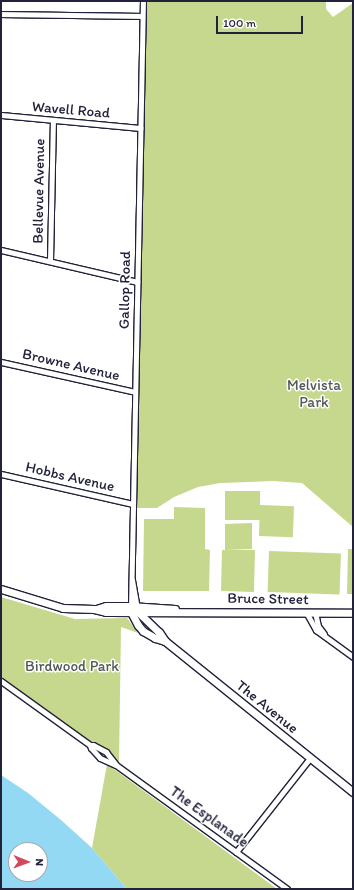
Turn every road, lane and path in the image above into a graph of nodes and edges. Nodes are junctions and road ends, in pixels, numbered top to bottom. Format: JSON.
{"nodes":[{"id":1,"x":143,"y":1,"type":"edge"},
{"id":2,"x":1,"y":14,"type":"edge"},
{"id":3,"x":142,"y":16,"type":"junction"},
{"id":4,"x":1,"y":115,"type":"edge"},
{"id":5,"x":53,"y":121,"type":"junction"},
{"id":6,"x":140,"y":128,"type":"junction"},
{"id":7,"x":1,"y":250,"type":"edge"},
{"id":8,"x":50,"y":261,"type":"junction"},
{"id":9,"x":137,"y":282,"type":"junction"},
{"id":10,"x":1,"y":362,"type":"edge"},
{"id":11,"x":135,"y":392,"type":"junction"},
{"id":12,"x":1,"y":474,"type":"edge"},
{"id":13,"x":133,"y":504,"type":"junction"},
{"id":14,"x":1,"y":589,"type":"edge"},
{"id":15,"x":134,"y":609,"type":"junction"},
{"id":16,"x":306,"y":612,"type":"junction"},
{"id":17,"x":315,"y":612,"type":"junction"},
{"id":18,"x":353,"y":613,"type":"edge"},
{"id":19,"x":324,"y":635,"type":"junction"},
{"id":20,"x":353,"y":657,"type":"edge"},
{"id":21,"x":1,"y":681,"type":"edge"},
{"id":22,"x":310,"y":758,"type":"junction"},
{"id":23,"x":353,"y":792,"type":"edge"},
{"id":24,"x":236,"y":852,"type":"junction"},
{"id":25,"x":287,"y":889,"type":"edge"}],
"edges":[{"from":1,"to":3,"type":"street","name":"Gallop Road"},
{"from":2,"to":3,"type":"street"},
{"from":3,"to":6,"type":"street","name":"Gallop Road"},
{"from":4,"to":5,"type":"street","name":"Wavell Road"},
{"from":5,"to":6,"type":"street","name":"Wavell Road"},
{"from":5,"to":8,"type":"street","name":"Bellevue Avenue"},
{"from":6,"to":9,"type":"street","name":"Gallop Road"},
{"from":7,"to":8,"type":"street"},
{"from":8,"to":9,"type":"street"},
{"from":9,"to":11,"type":"street","name":"Gallop Road"},
{"from":10,"to":11,"type":"street","name":"Browne Avenue"},
{"from":11,"to":13,"type":"street","name":"Gallop Road"},
{"from":12,"to":13,"type":"street","name":"Hobbs Avenue"},
{"from":13,"to":15,"type":"street","name":"Gallop Road"},
{"from":14,"to":15,"type":"street","name":"Bruce Street"},
{"from":15,"to":16,"type":"street","name":"Bruce Street"},
{"from":15,"to":22,"type":"street","name":"The Avenue"},
{"from":16,"to":17,"type":"street","name":"Bruce Street"},
{"from":16,"to":19,"type":"street"},
{"from":17,"to":18,"type":"street","name":"Bruce Street"},
{"from":17,"to":19,"type":"street"},
{"from":19,"to":20,"type":"street"},
{"from":21,"to":24,"type":"street","name":"The Esplanade"},
{"from":22,"to":23,"type":"street","name":"The Avenue"},
{"from":22,"to":24,"type":"street"},
{"from":24,"to":25,"type":"street","name":"The Esplanade"}]}
